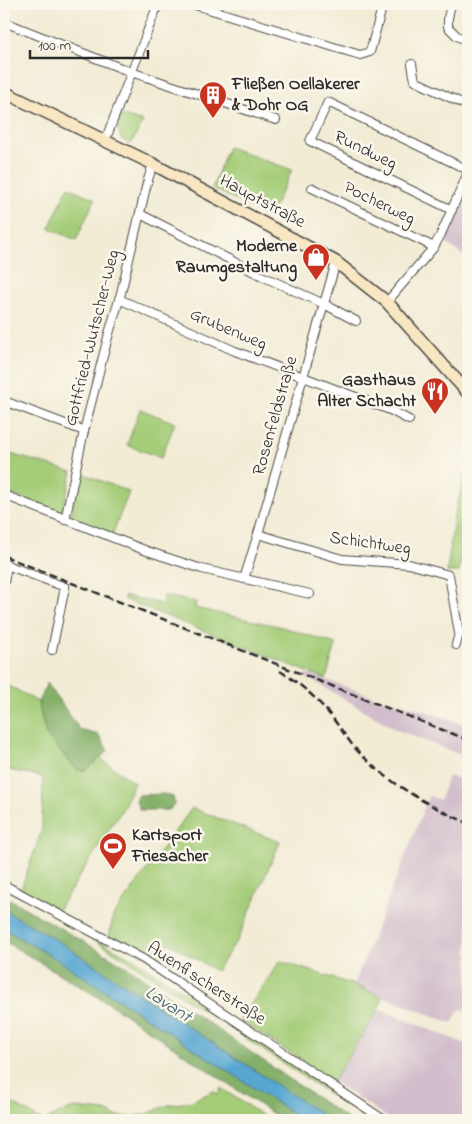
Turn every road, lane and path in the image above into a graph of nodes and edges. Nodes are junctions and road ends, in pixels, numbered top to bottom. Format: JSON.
{"nodes":[{"id":1,"x":158,"y":4,"type":"edge"},
{"id":2,"x":192,"y":4,"type":"edge"},
{"id":3,"x":383,"y":4,"type":"edge"},
{"id":4,"x":451,"y":4,"type":"edge"},
{"id":5,"x":4,"y":22,"type":"edge"},
{"id":6,"x":468,"y":41,"type":"edge"},
{"id":7,"x":412,"y":64,"type":"dead end"},
{"id":8,"x":131,"y":72,"type":"junction"},
{"id":9,"x":4,"y":92,"type":"edge"},
{"id":10,"x":468,"y":106,"type":"edge"},
{"id":11,"x":276,"y":120,"type":"dead end"},
{"id":12,"x":104,"y":140,"type":"junction"},
{"id":13,"x":153,"y":164,"type":"junction"},
{"id":14,"x":468,"y":172,"type":"edge"},
{"id":15,"x":312,"y":188,"type":"dead end"},
{"id":16,"x":452,"y":210,"type":"junction"},
{"id":17,"x":140,"y":214,"type":"junction"},
{"id":18,"x":434,"y":247,"type":"junction"},
{"id":19,"x":336,"y":262,"type":"junction"},
{"id":20,"x":119,"y":299,"type":"junction"},
{"id":21,"x":387,"y":302,"type":"junction"},
{"id":22,"x":324,"y":304,"type":"junction"},
{"id":23,"x":356,"y":321,"type":"dead end"},
{"id":24,"x":303,"y":376,"type":"junction"},
{"id":25,"x":468,"y":393,"type":"edge"},
{"id":26,"x":4,"y":401,"type":"edge"},
{"id":27,"x":409,"y":420,"type":"dead end"},
{"id":28,"x":84,"y":431,"type":"junction"},
{"id":29,"x":4,"y":495,"type":"edge"},
{"id":30,"x":65,"y":520,"type":"junction"},
{"id":31,"x":258,"y":534,"type":"junction"},
{"id":32,"x":6,"y":565,"type":"edge"},
{"id":33,"x":244,"y":579,"type":"junction"},
{"id":34,"x":4,"y":583,"type":"edge"},
{"id":35,"x":310,"y":594,"type":"dead end"},
{"id":36,"x":456,"y":645,"type":"dead end"},
{"id":37,"x":52,"y":650,"type":"dead end"},
{"id":38,"x":4,"y":885,"type":"edge"},
{"id":39,"x":384,"y":1120,"type":"edge"}],
"edges":[{"from":1,"to":8,"type":"street"},
{"from":2,"to":3,"type":"street"},
{"from":4,"to":6,"type":"street"},
{"from":5,"to":8,"type":"street"},
{"from":7,"to":10,"type":"street"},
{"from":8,"to":11,"type":"street"},
{"from":8,"to":12,"type":"street"},
{"from":9,"to":12,"type":"main road","name":"Hauptstraße"},
{"from":12,"to":13,"type":"main road","name":"Hauptstraße"},
{"from":13,"to":17,"type":"street","name":"Gottfried-Wutscher-Weg"},
{"from":13,"to":19,"type":"main road","name":"Hauptstraße"},
{"from":14,"to":16,"type":"street"},
{"from":14,"to":16,"type":"street","name":"Rundweg"},
{"from":15,"to":18,"type":"street","name":"Pocherweg"},
{"from":16,"to":18,"type":"street"},
{"from":17,"to":20,"type":"street","name":"Gottfried-Wutscher-Weg"},
{"from":17,"to":22,"type":"street"},
{"from":18,"to":21,"type":"street"},
{"from":19,"to":21,"type":"main road","name":"Hauptstraße"},
{"from":19,"to":22,"type":"street","name":"Rosenfeldstraße"},
{"from":20,"to":24,"type":"street","name":"Grubenweg"},
{"from":20,"to":28,"type":"street","name":"Gottfried-Wutscher-Weg"},
{"from":21,"to":25,"type":"main road","name":"Hauptstraße"},
{"from":22,"to":23,"type":"street"},
{"from":22,"to":24,"type":"street","name":"Rosenfeldstraße"},
{"from":24,"to":27,"type":"street","name":"Grubenweg"},
{"from":24,"to":31,"type":"street","name":"Rosenfeldstraße"},
{"from":26,"to":28,"type":"street"},
{"from":28,"to":30,"type":"street","name":"Gottfried-Wutscher-Weg"},
{"from":29,"to":30,"type":"street"},
{"from":30,"to":33,"type":"street"},
{"from":31,"to":33,"type":"street","name":"Rosenfeldstraße"},
{"from":31,"to":36,"type":"street","name":"Schichtweg"},
{"from":32,"to":34,"type":"street"},
{"from":32,"to":37,"type":"street"},
{"from":33,"to":35,"type":"street"},
{"from":38,"to":39,"type":"street","name":"Auenfischerstraße"}]}
